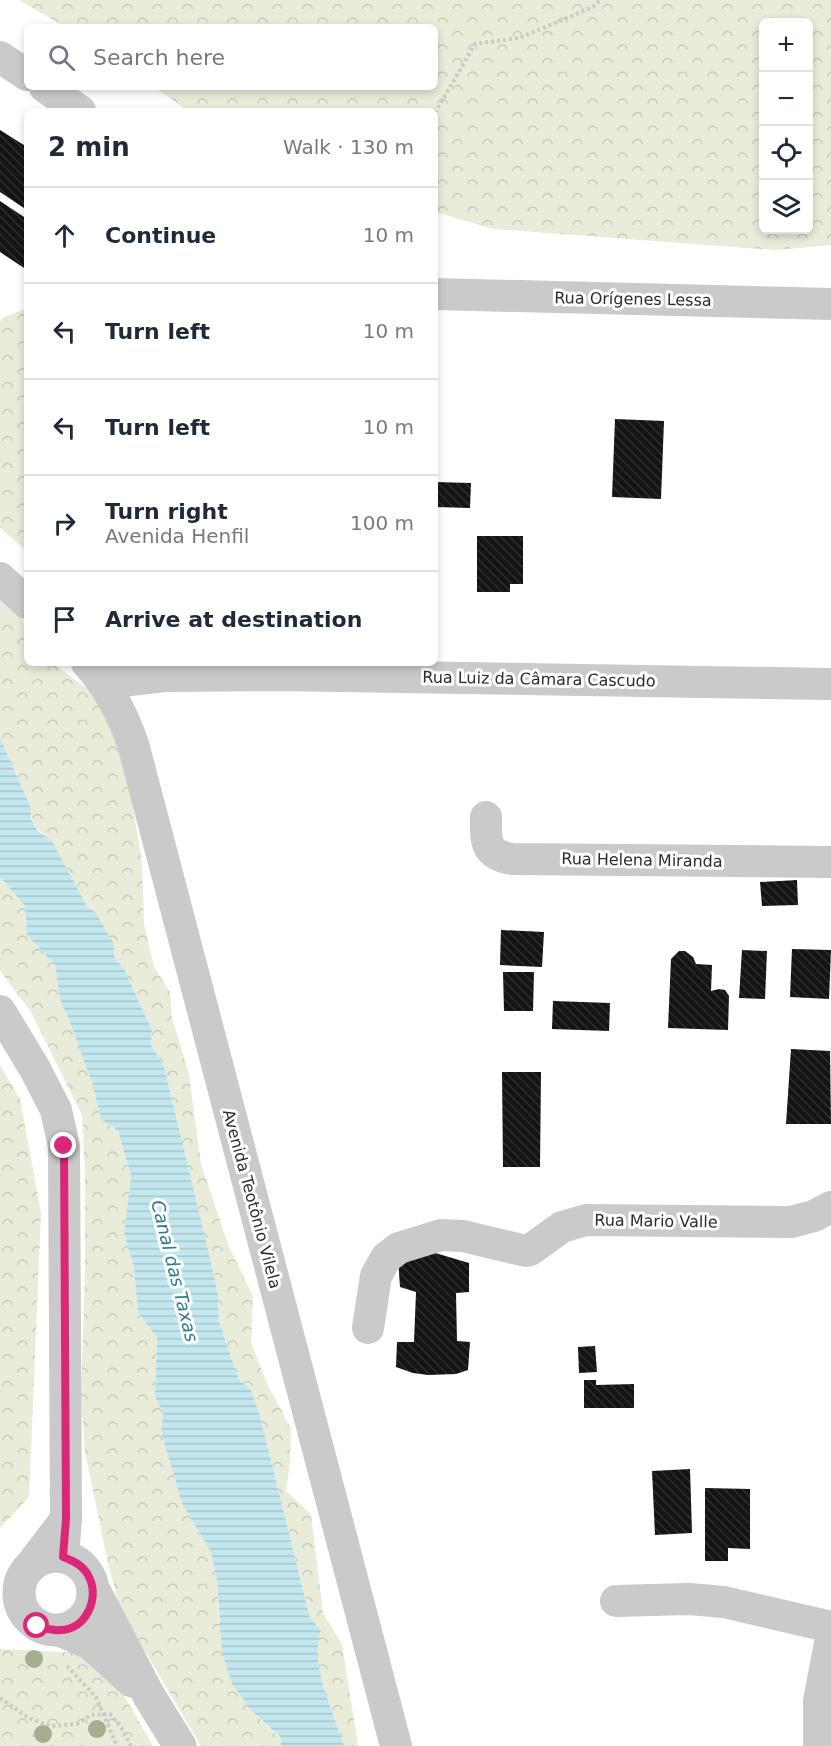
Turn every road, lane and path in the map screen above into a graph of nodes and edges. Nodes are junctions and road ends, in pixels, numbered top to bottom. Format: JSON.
{"nodes":[{"id":1,"x":600,"y":0,"type":"edge"},
{"id":2,"x":0,"y":57,"type":"edge"},
{"id":3,"x":24,"y":73,"type":"edge"},
{"id":4,"x":49,"y":90,"type":"edge"},
{"id":5,"x":76,"y":108,"type":"edge"},
{"id":6,"x":438,"y":108,"type":"edge"},
{"id":7,"x":438,"y":294,"type":"edge"},
{"id":8,"x":831,"y":304,"type":"edge"},
{"id":9,"x":0,"y":578,"type":"edge"},
{"id":10,"x":24,"y":600,"type":"edge"},
{"id":11,"x":95,"y":673,"type":"edge"},
{"id":12,"x":831,"y":684,"type":"edge"},
{"id":13,"x":486,"y":817,"type":"dead end"},
{"id":14,"x":831,"y":862,"type":"edge"},
{"id":15,"x":0,"y":1011,"type":"edge"},
{"id":16,"x":831,"y":1207,"type":"edge"},
{"id":17,"x":368,"y":1328,"type":"dead end"},
{"id":18,"x":66,"y":1519,"type":"junction"},
{"id":19,"x":63,"y":1557,"type":"junction"},
{"id":20,"x":16,"y":1578,"type":"edge"},
{"id":21,"x":94,"y":1590,"type":"junction"},
{"id":22,"x":616,"y":1601,"type":"dead end"},
{"id":23,"x":0,"y":1624,"type":"edge"},
{"id":24,"x":831,"y":1627,"type":"edge"},
{"id":25,"x":49,"y":1628,"type":"junction"},
{"id":26,"x":831,"y":1638,"type":"edge"},
{"id":27,"x":66,"y":1665,"type":"dead end"},
{"id":28,"x":149,"y":1696,"type":"junction"},
{"id":29,"x":0,"y":1698,"type":"edge"},
{"id":30,"x":103,"y":1715,"type":"junction"},
{"id":31,"x":117,"y":1746,"type":"edge"},
{"id":32,"x":131,"y":1746,"type":"edge"},
{"id":33,"x":180,"y":1746,"type":"edge"},
{"id":34,"x":396,"y":1746,"type":"edge"},
{"id":35,"x":819,"y":1746,"type":"edge"}],
"edges":[{"from":1,"to":6,"type":"path"},
{"from":2,"to":3,"type":"street"},
{"from":4,"to":5,"type":"street"},
{"from":7,"to":8,"type":"street","name":"Rua Orígenes Lessa"},
{"from":9,"to":10,"type":"street"},
{"from":11,"to":12,"type":"street","name":"Rua Luiz da Câmara Cascudo"},
{"from":11,"to":34,"type":"street","name":"Avenida Teotônio Vilela"},
{"from":13,"to":14,"type":"street","name":"Rua Helena Miranda"},
{"from":15,"to":18,"type":"street"},
{"from":16,"to":17,"type":"street","name":"Rua Mario Valle"},
{"from":18,"to":19,"type":"street"},
{"from":18,"to":20,"type":"street"},
{"from":19,"to":20,"type":"street"},
{"from":19,"to":21,"type":"street"},
{"from":20,"to":25,"type":"street"},
{"from":21,"to":25,"type":"street"},
{"from":21,"to":28,"type":"street"},
{"from":22,"to":24,"type":"street"},
{"from":23,"to":25,"type":"street"},
{"from":25,"to":28,"type":"street"},
{"from":26,"to":35,"type":"street"},
{"from":27,"to":30,"type":"path"},
{"from":28,"to":33,"type":"street"},
{"from":29,"to":30,"type":"path"},
{"from":30,"to":31,"type":"path"},
{"from":30,"to":32,"type":"path"}]}
